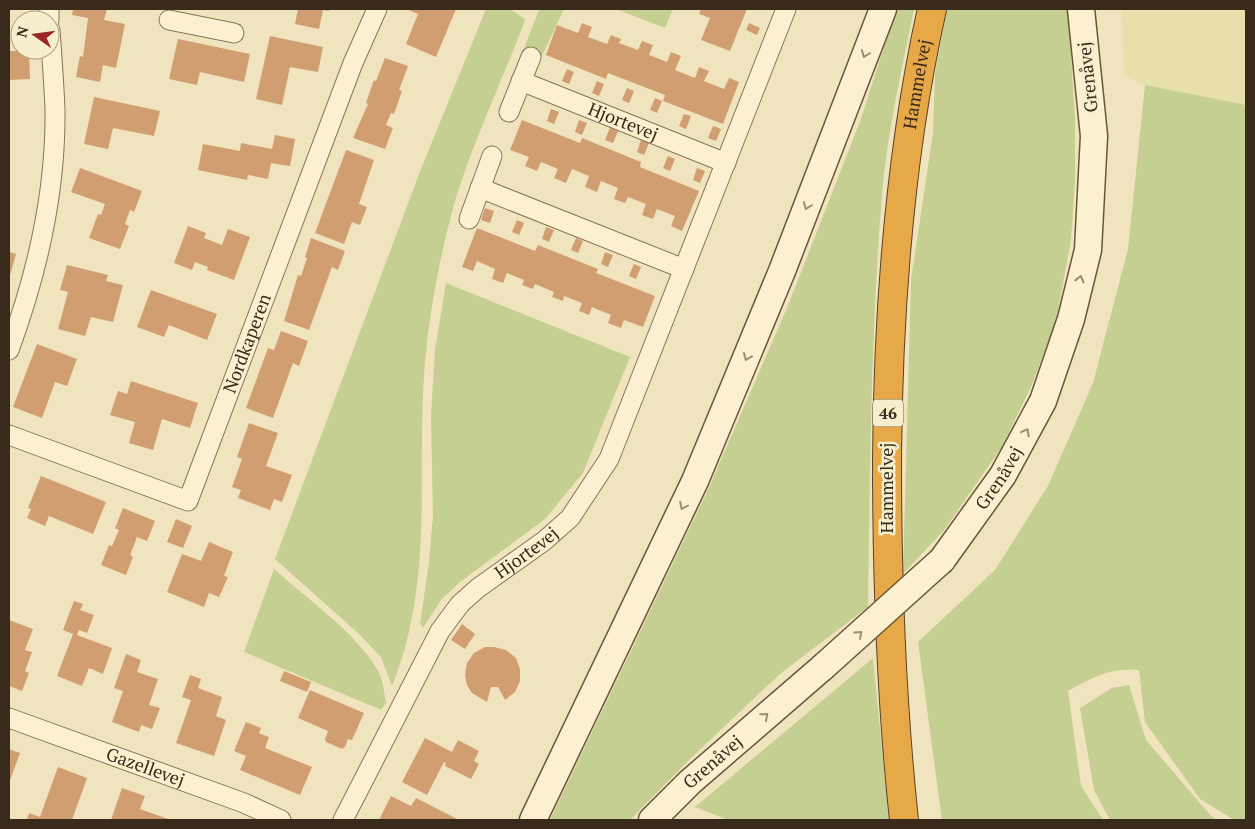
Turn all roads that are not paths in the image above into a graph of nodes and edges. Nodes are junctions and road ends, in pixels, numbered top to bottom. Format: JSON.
{"nodes":[{"id":1,"x":377,"y":9,"type":"edge"},
{"id":2,"x":786,"y":9,"type":"edge"},
{"id":3,"x":883,"y":9,"type":"edge"},
{"id":4,"x":932,"y":9,"type":"edge"},
{"id":5,"x":1081,"y":9,"type":"edge"},
{"id":6,"x":203,"y":17,"type":"edge"},
{"id":7,"x":169,"y":20,"type":"dead end"},
{"id":8,"x":234,"y":33,"type":"dead end"},
{"id":9,"x":531,"y":57,"type":"dead end"},
{"id":10,"x":52,"y":60,"type":"edge"},
{"id":11,"x":521,"y":81,"type":"junction"},
{"id":12,"x":509,"y":112,"type":"dead end"},
{"id":13,"x":492,"y":156,"type":"dead end"},
{"id":14,"x":726,"y":163,"type":"junction"},
{"id":15,"x":480,"y":188,"type":"junction"},
{"id":16,"x":468,"y":219,"type":"dead end"},
{"id":17,"x":684,"y":269,"type":"junction"},
{"id":18,"x":9,"y":350,"type":"edge"},
{"id":19,"x":9,"y":435,"type":"edge"},
{"id":20,"x":9,"y":718,"type":"edge"},
{"id":21,"x":281,"y":820,"type":"edge"},
{"id":22,"x":343,"y":820,"type":"edge"},
{"id":23,"x":533,"y":820,"type":"edge"},
{"id":24,"x":652,"y":820,"type":"edge"},
{"id":25,"x":904,"y":820,"type":"edge"}],
"edges":[{"from":1,"to":19,"type":"street","name":"Nordkaperen"},
{"from":2,"to":14,"type":"street","name":"Hjortevej"},
{"from":3,"to":23,"type":"street","one_way":true},
{"from":4,"to":25,"type":"highway","name":"Hammelvej","number":"46"},
{"from":24,"to":5,"type":"street","name":"Grenåvej","one_way":true,"bridge":true},
{"from":6,"to":7,"type":"street"},
{"from":6,"to":8,"type":"street"},
{"from":9,"to":11,"type":"street"},
{"from":10,"to":18,"type":"street"},
{"from":11,"to":12,"type":"street"},
{"from":11,"to":14,"type":"street","name":"Hjortevej"},
{"from":13,"to":15,"type":"street"},
{"from":14,"to":17,"type":"street","name":"Hjortevej"},
{"from":15,"to":16,"type":"street"},
{"from":15,"to":17,"type":"street"},
{"from":17,"to":22,"type":"street","name":"Hjortevej"},
{"from":20,"to":21,"type":"street","name":"Gazellevej"}]}
